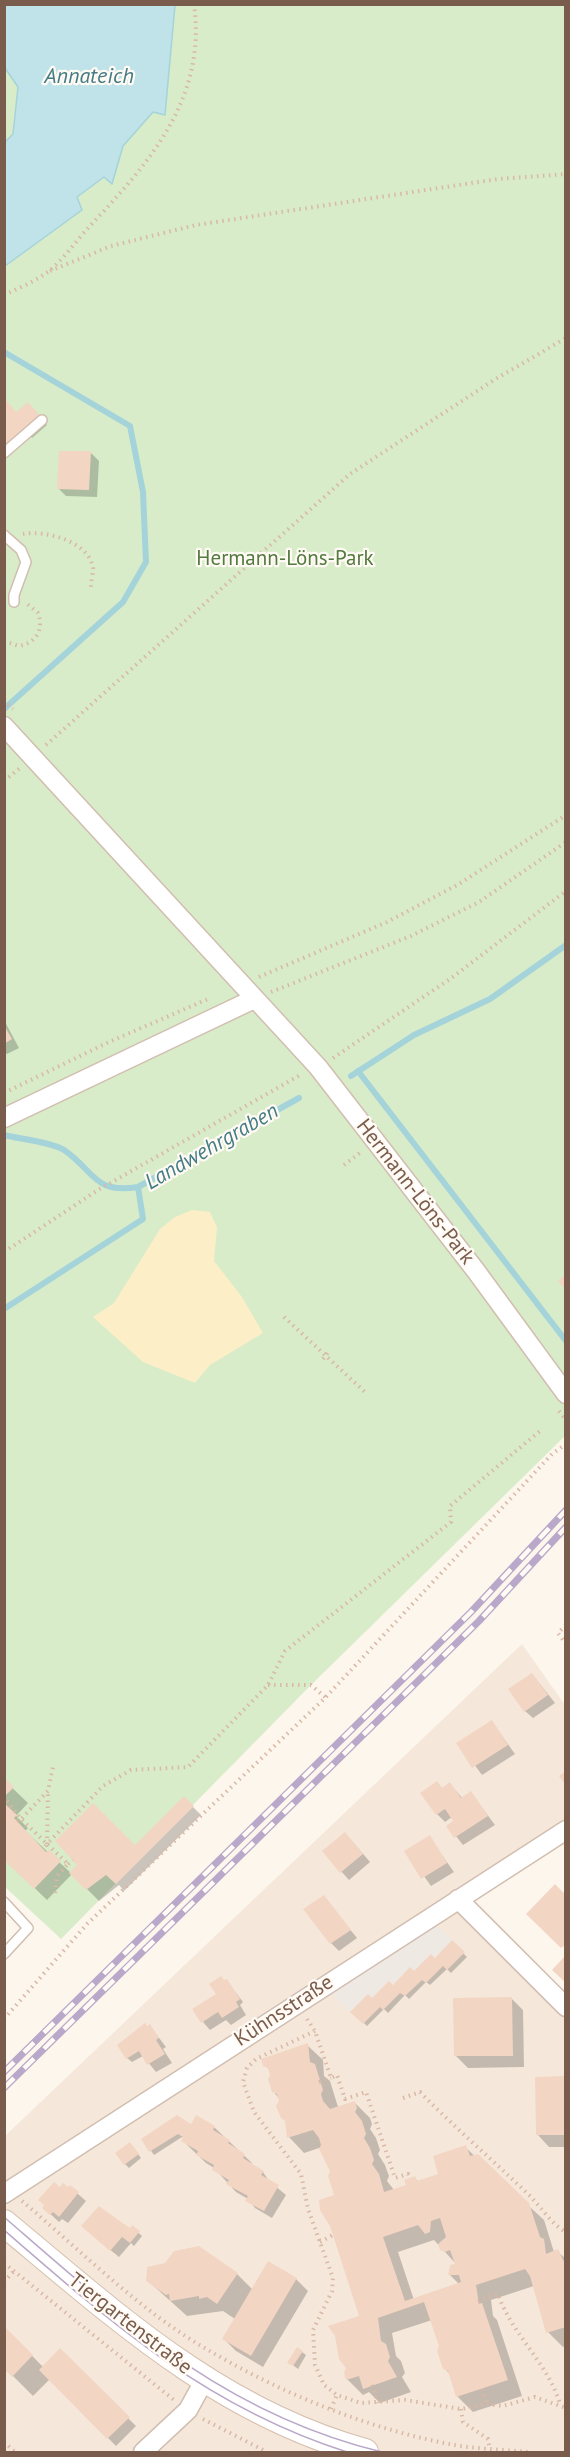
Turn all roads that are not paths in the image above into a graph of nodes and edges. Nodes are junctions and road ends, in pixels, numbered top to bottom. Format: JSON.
{"nodes":[{"id":1,"x":42,"y":420,"type":"dead end"},
{"id":2,"x":4,"y":453,"type":"edge"},
{"id":3,"x":6,"y":535,"type":"edge"},
{"id":4,"x":14,"y":602,"type":"road end"},
{"id":5,"x":10,"y":719,"type":"edge"},
{"id":6,"x":254,"y":999,"type":"junction"},
{"id":7,"x":4,"y":1118,"type":"edge"},
{"id":8,"x":558,"y":1398,"type":"edge"},
{"id":9,"x":566,"y":1830,"type":"edge"},
{"id":10,"x":458,"y":1899,"type":"junction"},
{"id":11,"x":4,"y":1902,"type":"edge"},
{"id":12,"x":4,"y":1954,"type":"edge"},
{"id":13,"x":566,"y":2007,"type":"edge"},
{"id":14,"x":7,"y":2192,"type":"edge"},
{"id":15,"x":4,"y":2223,"type":"edge"},
{"id":16,"x":204,"y":2381,"type":"junction"},
{"id":17,"x":143,"y":2452,"type":"edge"},
{"id":18,"x":365,"y":2452,"type":"edge"}],
"edges":[{"from":1,"to":2,"type":"lane"},
{"from":3,"to":4,"type":"lane"},
{"from":5,"to":6,"type":"street","name":"Hermann-Löns-Park"},
{"from":6,"to":7,"type":"street"},
{"from":6,"to":8,"type":"street","name":"Hermann-Löns-Park"},
{"from":9,"to":10,"type":"street","name":"Kühnsstraße"},
{"from":10,"to":13,"type":"street"},
{"from":10,"to":14,"type":"street","name":"Kühnsstraße"},
{"from":11,"to":12,"type":"lane"},
{"from":15,"to":16,"type":"main road","name":"Tiergartenstraße"},
{"from":16,"to":17,"type":"street"},
{"from":16,"to":18,"type":"main road","name":"Tiergartenstraße"}]}
